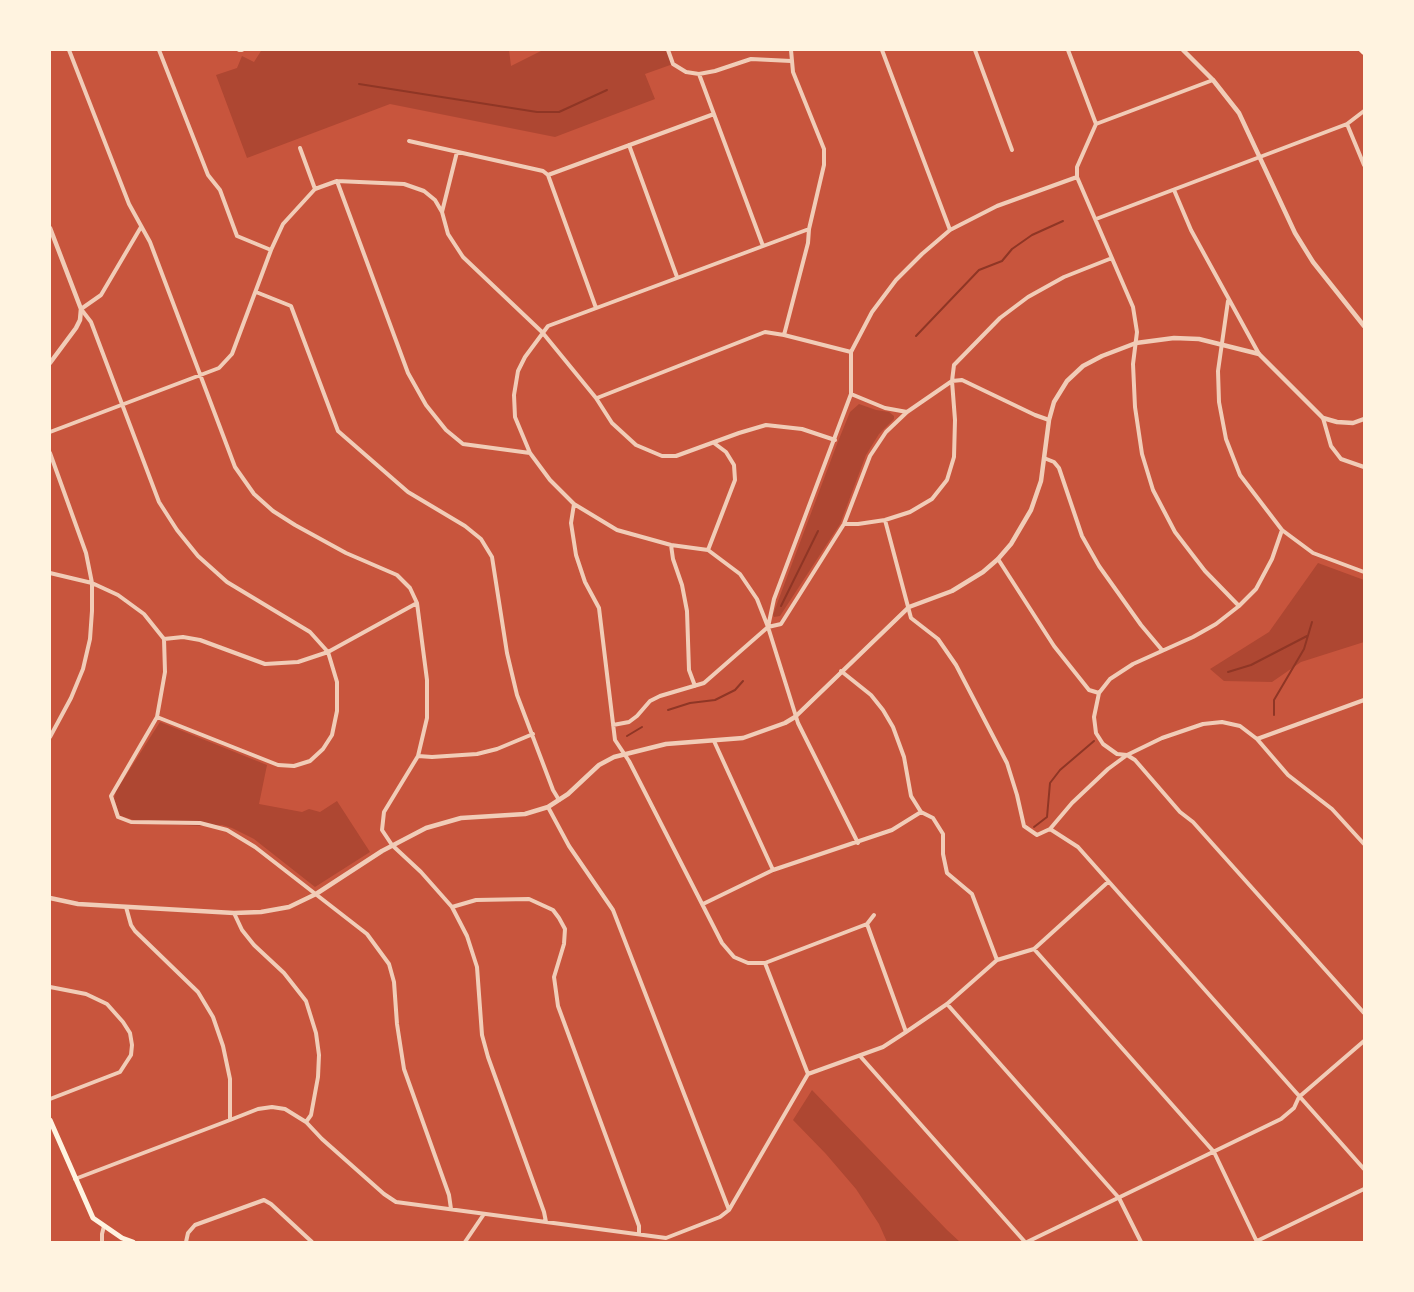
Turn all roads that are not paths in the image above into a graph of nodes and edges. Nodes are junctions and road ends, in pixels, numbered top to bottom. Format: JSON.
{"nodes":[{"id":1,"x":69,"y":50,"type":"edge"},
{"id":2,"x":159,"y":50,"type":"edge"},
{"id":3,"x":668,"y":50,"type":"edge"},
{"id":4,"x":791,"y":50,"type":"edge"},
{"id":5,"x":882,"y":50,"type":"edge"},
{"id":6,"x":975,"y":50,"type":"edge"},
{"id":7,"x":1068,"y":50,"type":"edge"},
{"id":8,"x":1183,"y":50,"type":"edge"},
{"id":9,"x":791,"y":61,"type":"junction"},
{"id":10,"x":699,"y":74,"type":"junction"},
{"id":11,"x":1212,"y":80,"type":"junction"},
{"id":12,"x":1365,"y":111,"type":"edge"},
{"id":13,"x":714,"y":114,"type":"junction"},
{"id":14,"x":1096,"y":124,"type":"junction"},
{"id":15,"x":1347,"y":124,"type":"junction"},
{"id":16,"x":409,"y":141,"type":"dead end"},
{"id":17,"x":629,"y":145,"type":"junction"},
{"id":18,"x":300,"y":148,"type":"dead end"},
{"id":19,"x":1012,"y":150,"type":"dead end"},
{"id":20,"x":457,"y":152,"type":"junction"},
{"id":21,"x":1261,"y":158,"type":"junction"},
{"id":22,"x":1365,"y":165,"type":"edge"},
{"id":23,"x":548,"y":175,"type":"junction"},
{"id":24,"x":1077,"y":177,"type":"junction"},
{"id":25,"x":337,"y":181,"type":"junction"},
{"id":26,"x":315,"y":189,"type":"junction"},
{"id":27,"x":1174,"y":190,"type":"junction"},
{"id":28,"x":442,"y":212,"type":"junction"},
{"id":29,"x":1096,"y":219,"type":"junction"},
{"id":30,"x":142,"y":226,"type":"junction"},
{"id":31,"x":50,"y":228,"type":"edge"},
{"id":32,"x":809,"y":229,"type":"junction"},
{"id":33,"x":950,"y":230,"type":"junction"},
{"id":34,"x":763,"y":246,"type":"junction"},
{"id":35,"x":271,"y":250,"type":"junction"},
{"id":36,"x":1112,"y":258,"type":"junction"},
{"id":37,"x":678,"y":277,"type":"junction"},
{"id":38,"x":256,"y":292,"type":"junction"},
{"id":39,"x":1228,"y":301,"type":"junction"},
{"id":40,"x":596,"y":308,"type":"junction"},
{"id":41,"x":81,"y":309,"type":"junction"},
{"id":42,"x":1365,"y":327,"type":"edge"},
{"id":43,"x":542,"y":332,"type":"junction"},
{"id":44,"x":784,"y":335,"type":"junction"},
{"id":45,"x":1136,"y":343,"type":"junction"},
{"id":46,"x":1221,"y":343,"type":"junction"},
{"id":47,"x":851,"y":352,"type":"junction"},
{"id":48,"x":1259,"y":354,"type":"junction"},
{"id":49,"x":50,"y":363,"type":"edge"},
{"id":50,"x":200,"y":375,"type":"junction"},
{"id":51,"x":952,"y":381,"type":"junction"},
{"id":52,"x":851,"y":394,"type":"junction"},
{"id":53,"x":596,"y":398,"type":"junction"},
{"id":54,"x":121,"y":404,"type":"junction"},
{"id":55,"x":907,"y":411,"type":"junction"},
{"id":56,"x":1323,"y":418,"type":"junction"},
{"id":57,"x":1365,"y":419,"type":"edge"},
{"id":58,"x":1049,"y":420,"type":"junction"},
{"id":59,"x":50,"y":432,"type":"edge"},
{"id":60,"x":835,"y":440,"type":"junction"},
{"id":61,"x":714,"y":442,"type":"junction"},
{"id":62,"x":50,"y":453,"type":"edge"},
{"id":63,"x":530,"y":453,"type":"junction"},
{"id":64,"x":1044,"y":458,"type":"junction"},
{"id":65,"x":1365,"y":467,"type":"edge"},
{"id":66,"x":574,"y":504,"type":"junction"},
{"id":67,"x":885,"y":520,"type":"junction"},
{"id":68,"x":844,"y":524,"type":"junction"},
{"id":69,"x":1282,"y":530,"type":"junction"},
{"id":70,"x":671,"y":544,"type":"junction"},
{"id":71,"x":708,"y":550,"type":"junction"},
{"id":72,"x":998,"y":559,"type":"junction"},
{"id":73,"x":1365,"y":572,"type":"edge"},
{"id":74,"x":50,"y":573,"type":"edge"},
{"id":75,"x":92,"y":583,"type":"junction"},
{"id":76,"x":417,"y":603,"type":"junction"},
{"id":77,"x":1239,"y":606,"type":"junction"},
{"id":78,"x":909,"y":607,"type":"junction"},
{"id":79,"x":768,"y":627,"type":"junction"},
{"id":80,"x":164,"y":639,"type":"junction"},
{"id":81,"x":1162,"y":650,"type":"junction"},
{"id":82,"x":328,"y":652,"type":"junction"},
{"id":83,"x":840,"y":671,"type":"junction"},
{"id":84,"x":694,"y":686,"type":"junction"},
{"id":85,"x":1099,"y":693,"type":"junction"},
{"id":86,"x":1365,"y":700,"type":"edge"},
{"id":87,"x":157,"y":717,"type":"junction"},
{"id":88,"x":795,"y":717,"type":"junction"},
{"id":89,"x":613,"y":725,"type":"junction"},
{"id":90,"x":533,"y":734,"type":"junction"},
{"id":91,"x":50,"y":737,"type":"edge"},
{"id":92,"x":1257,"y":739,"type":"junction"},
{"id":93,"x":714,"y":741,"type":"junction"},
{"id":94,"x":623,"y":754,"type":"junction"},
{"id":95,"x":1127,"y":755,"type":"junction"},
{"id":96,"x":418,"y":756,"type":"junction"},
{"id":97,"x":559,"y":801,"type":"junction"},
{"id":98,"x":548,"y":807,"type":"junction"},
{"id":99,"x":921,"y":812,"type":"junction"},
{"id":100,"x":1050,"y":830,"type":"junction"},
{"id":101,"x":858,"y":843,"type":"junction"},
{"id":102,"x":1365,"y":844,"type":"edge"},
{"id":103,"x":392,"y":845,"type":"junction"},
{"id":104,"x":773,"y":870,"type":"junction"},
{"id":105,"x":1108,"y":882,"type":"junction"},
{"id":106,"x":316,"y":894,"type":"junction"},
{"id":107,"x":50,"y":898,"type":"edge"},
{"id":108,"x":703,"y":904,"type":"junction"},
{"id":109,"x":126,"y":907,"type":"junction"},
{"id":110,"x":452,"y":907,"type":"junction"},
{"id":111,"x":234,"y":913,"type":"junction"},
{"id":112,"x":874,"y":915,"type":"dead end"},
{"id":113,"x":867,"y":924,"type":"junction"},
{"id":114,"x":1034,"y":949,"type":"junction"},
{"id":115,"x":997,"y":960,"type":"junction"},
{"id":116,"x":765,"y":963,"type":"junction"},
{"id":117,"x":50,"y":987,"type":"edge"},
{"id":118,"x":947,"y":1004,"type":"junction"},
{"id":119,"x":1365,"y":1013,"type":"edge"},
{"id":120,"x":906,"y":1032,"type":"junction"},
{"id":121,"x":1365,"y":1041,"type":"edge"},
{"id":122,"x":860,"y":1056,"type":"junction"},
{"id":123,"x":807,"y":1074,"type":"junction"},
{"id":124,"x":1299,"y":1097,"type":"junction"},
{"id":125,"x":50,"y":1099,"type":"edge"},
{"id":126,"x":50,"y":1120,"type":"edge"},
{"id":127,"x":230,"y":1120,"type":"junction"},
{"id":128,"x":306,"y":1122,"type":"junction"},
{"id":129,"x":1214,"y":1152,"type":"junction"},
{"id":130,"x":1365,"y":1169,"type":"edge"},
{"id":131,"x":75,"y":1179,"type":"junction"},
{"id":132,"x":1365,"y":1189,"type":"edge"},
{"id":133,"x":1119,"y":1198,"type":"junction"},
{"id":134,"x":451,"y":1209,"type":"junction"},
{"id":135,"x":729,"y":1210,"type":"junction"},
{"id":136,"x":484,"y":1214,"type":"junction"},
{"id":137,"x":546,"y":1222,"type":"junction"},
{"id":138,"x":104,"y":1226,"type":"junction"},
{"id":139,"x":639,"y":1234,"type":"junction"},
{"id":140,"x":102,"y":1242,"type":"edge"},
{"id":141,"x":133,"y":1242,"type":"edge"},
{"id":142,"x":186,"y":1242,"type":"edge"},
{"id":143,"x":312,"y":1242,"type":"edge"},
{"id":144,"x":465,"y":1242,"type":"edge"},
{"id":145,"x":1026,"y":1242,"type":"edge"},
{"id":146,"x":1141,"y":1242,"type":"edge"},
{"id":147,"x":1257,"y":1242,"type":"edge"}],
"edges":[{"from":1,"to":30,"type":"street"},
{"from":2,"to":35,"type":"street"},
{"from":3,"to":10,"type":"street"},
{"from":4,"to":9,"type":"street"},
{"from":5,"to":33,"type":"street"},
{"from":6,"to":19,"type":"street"},
{"from":7,"to":14,"type":"street"},
{"from":8,"to":11,"type":"street"},
{"from":9,"to":10,"type":"street"},
{"from":9,"to":32,"type":"street"},
{"from":10,"to":13,"type":"street"},
{"from":11,"to":14,"type":"street"},
{"from":11,"to":21,"type":"street"},
{"from":12,"to":15,"type":"street"},
{"from":13,"to":17,"type":"street"},
{"from":13,"to":34,"type":"street"},
{"from":14,"to":24,"type":"street"},
{"from":15,"to":21,"type":"street"},
{"from":15,"to":22,"type":"street"},
{"from":16,"to":20,"type":"street"},
{"from":17,"to":23,"type":"street"},
{"from":17,"to":37,"type":"street"},
{"from":18,"to":26,"type":"street"},
{"from":20,"to":23,"type":"street"},
{"from":20,"to":28,"type":"street"},
{"from":21,"to":27,"type":"street"},
{"from":21,"to":42,"type":"street"},
{"from":23,"to":40,"type":"street"},
{"from":24,"to":29,"type":"street"},
{"from":24,"to":33,"type":"street"},
{"from":25,"to":26,"type":"street"},
{"from":25,"to":28,"type":"street"},
{"from":25,"to":63,"type":"street"},
{"from":26,"to":35,"type":"street"},
{"from":27,"to":29,"type":"street"},
{"from":27,"to":39,"type":"street"},
{"from":28,"to":43,"type":"street"},
{"from":29,"to":36,"type":"street"},
{"from":30,"to":41,"type":"street"},
{"from":30,"to":50,"type":"street"},
{"from":31,"to":41,"type":"street"},
{"from":32,"to":34,"type":"street"},
{"from":32,"to":44,"type":"street"},
{"from":33,"to":47,"type":"street"},
{"from":34,"to":37,"type":"street"},
{"from":35,"to":38,"type":"street"},
{"from":36,"to":45,"type":"street"},
{"from":36,"to":51,"type":"street"},
{"from":37,"to":40,"type":"street"},
{"from":38,"to":50,"type":"street"},
{"from":38,"to":90,"type":"street"},
{"from":39,"to":46,"type":"street"},
{"from":39,"to":48,"type":"street"},
{"from":40,"to":43,"type":"street"},
{"from":41,"to":49,"type":"street"},
{"from":41,"to":54,"type":"street"},
{"from":43,"to":53,"type":"street"},
{"from":43,"to":63,"type":"street"},
{"from":44,"to":47,"type":"street"},
{"from":44,"to":53,"type":"street"},
{"from":45,"to":46,"type":"street"},
{"from":45,"to":58,"type":"street"},
{"from":45,"to":77,"type":"street"},
{"from":46,"to":48,"type":"street"},
{"from":46,"to":69,"type":"street"},
{"from":47,"to":52,"type":"street"},
{"from":48,"to":56,"type":"street"},
{"from":50,"to":54,"type":"street"},
{"from":50,"to":76,"type":"street"},
{"from":51,"to":55,"type":"street"},
{"from":51,"to":58,"type":"street"},
{"from":51,"to":67,"type":"street"},
{"from":52,"to":55,"type":"street"},
{"from":52,"to":60,"type":"street"},
{"from":53,"to":61,"type":"street"},
{"from":54,"to":59,"type":"street"},
{"from":54,"to":82,"type":"street"},
{"from":55,"to":68,"type":"street"},
{"from":56,"to":57,"type":"street"},
{"from":56,"to":65,"type":"street"},
{"from":58,"to":64,"type":"street"},
{"from":60,"to":61,"type":"street"},
{"from":60,"to":79,"type":"street"},
{"from":61,"to":71,"type":"street"},
{"from":62,"to":75,"type":"street"},
{"from":63,"to":66,"type":"street"},
{"from":64,"to":72,"type":"street"},
{"from":64,"to":81,"type":"street"},
{"from":66,"to":70,"type":"street"},
{"from":66,"to":89,"type":"street"},
{"from":67,"to":68,"type":"street"},
{"from":67,"to":78,"type":"street"},
{"from":68,"to":79,"type":"street"},
{"from":69,"to":73,"type":"street"},
{"from":69,"to":77,"type":"street"},
{"from":70,"to":71,"type":"street"},
{"from":70,"to":84,"type":"street"},
{"from":71,"to":79,"type":"street"},
{"from":72,"to":78,"type":"street"},
{"from":72,"to":85,"type":"street"},
{"from":74,"to":75,"type":"street"},
{"from":75,"to":80,"type":"street"},
{"from":75,"to":91,"type":"street"},
{"from":76,"to":82,"type":"street"},
{"from":76,"to":96,"type":"street"},
{"from":77,"to":81,"type":"street"},
{"from":78,"to":83,"type":"street"},
{"from":78,"to":100,"type":"street"},
{"from":79,"to":84,"type":"street"},
{"from":79,"to":88,"type":"street"},
{"from":80,"to":82,"type":"street"},
{"from":80,"to":87,"type":"street"},
{"from":81,"to":85,"type":"street"},
{"from":82,"to":87,"type":"street"},
{"from":83,"to":88,"type":"street"},
{"from":83,"to":99,"type":"street"},
{"from":84,"to":89,"type":"street"},
{"from":85,"to":95,"type":"street"},
{"from":86,"to":92,"type":"street"},
{"from":87,"to":106,"type":"street"},
{"from":88,"to":93,"type":"street"},
{"from":88,"to":101,"type":"street"},
{"from":89,"to":94,"type":"street"},
{"from":90,"to":96,"type":"street"},
{"from":90,"to":97,"type":"street"},
{"from":92,"to":95,"type":"street"},
{"from":92,"to":102,"type":"street"},
{"from":93,"to":94,"type":"street"},
{"from":93,"to":104,"type":"street"},
{"from":94,"to":97,"type":"street"},
{"from":94,"to":108,"type":"street"},
{"from":95,"to":100,"type":"street"},
{"from":95,"to":119,"type":"street"},
{"from":96,"to":103,"type":"street"},
{"from":97,"to":98,"type":"street"},
{"from":98,"to":103,"type":"street"},
{"from":98,"to":135,"type":"street"},
{"from":99,"to":101,"type":"street"},
{"from":99,"to":115,"type":"street"},
{"from":100,"to":105,"type":"street"},
{"from":101,"to":104,"type":"street"},
{"from":103,"to":106,"type":"street"},
{"from":103,"to":110,"type":"street"},
{"from":104,"to":108,"type":"street"},
{"from":105,"to":114,"type":"street"},
{"from":105,"to":124,"type":"street"},
{"from":106,"to":111,"type":"street"},
{"from":106,"to":134,"type":"street"},
{"from":107,"to":109,"type":"street"},
{"from":108,"to":116,"type":"street"},
{"from":109,"to":111,"type":"street"},
{"from":109,"to":127,"type":"street"},
{"from":110,"to":137,"type":"street"},
{"from":110,"to":139,"type":"street"},
{"from":111,"to":128,"type":"street"},
{"from":112,"to":113,"type":"street"},
{"from":113,"to":116,"type":"street"},
{"from":113,"to":120,"type":"street"},
{"from":114,"to":115,"type":"street"},
{"from":114,"to":129,"type":"street"},
{"from":115,"to":118,"type":"street"},
{"from":116,"to":123,"type":"street"},
{"from":117,"to":125,"type":"street"},
{"from":118,"to":120,"type":"street"},
{"from":118,"to":133,"type":"street"},
{"from":120,"to":122,"type":"street"},
{"from":121,"to":124,"type":"street"},
{"from":122,"to":123,"type":"street"},
{"from":122,"to":145,"type":"street"},
{"from":123,"to":135,"type":"street"},
{"from":124,"to":129,"type":"street"},
{"from":124,"to":130,"type":"street"},
{"from":126,"to":131,"type":"main road"},
{"from":127,"to":128,"type":"street"},
{"from":127,"to":131,"type":"street"},
{"from":128,"to":134,"type":"street"},
{"from":129,"to":133,"type":"street"},
{"from":129,"to":147,"type":"street"},
{"from":131,"to":138,"type":"main road"},
{"from":132,"to":147,"type":"street"},
{"from":133,"to":145,"type":"street"},
{"from":133,"to":146,"type":"street"},
{"from":134,"to":136,"type":"street"},
{"from":135,"to":139,"type":"street"},
{"from":136,"to":137,"type":"street"},
{"from":136,"to":144,"type":"street"},
{"from":137,"to":139,"type":"street"},
{"from":138,"to":140,"type":"street"},
{"from":138,"to":141,"type":"main road"},
{"from":142,"to":143,"type":"street"}]}
